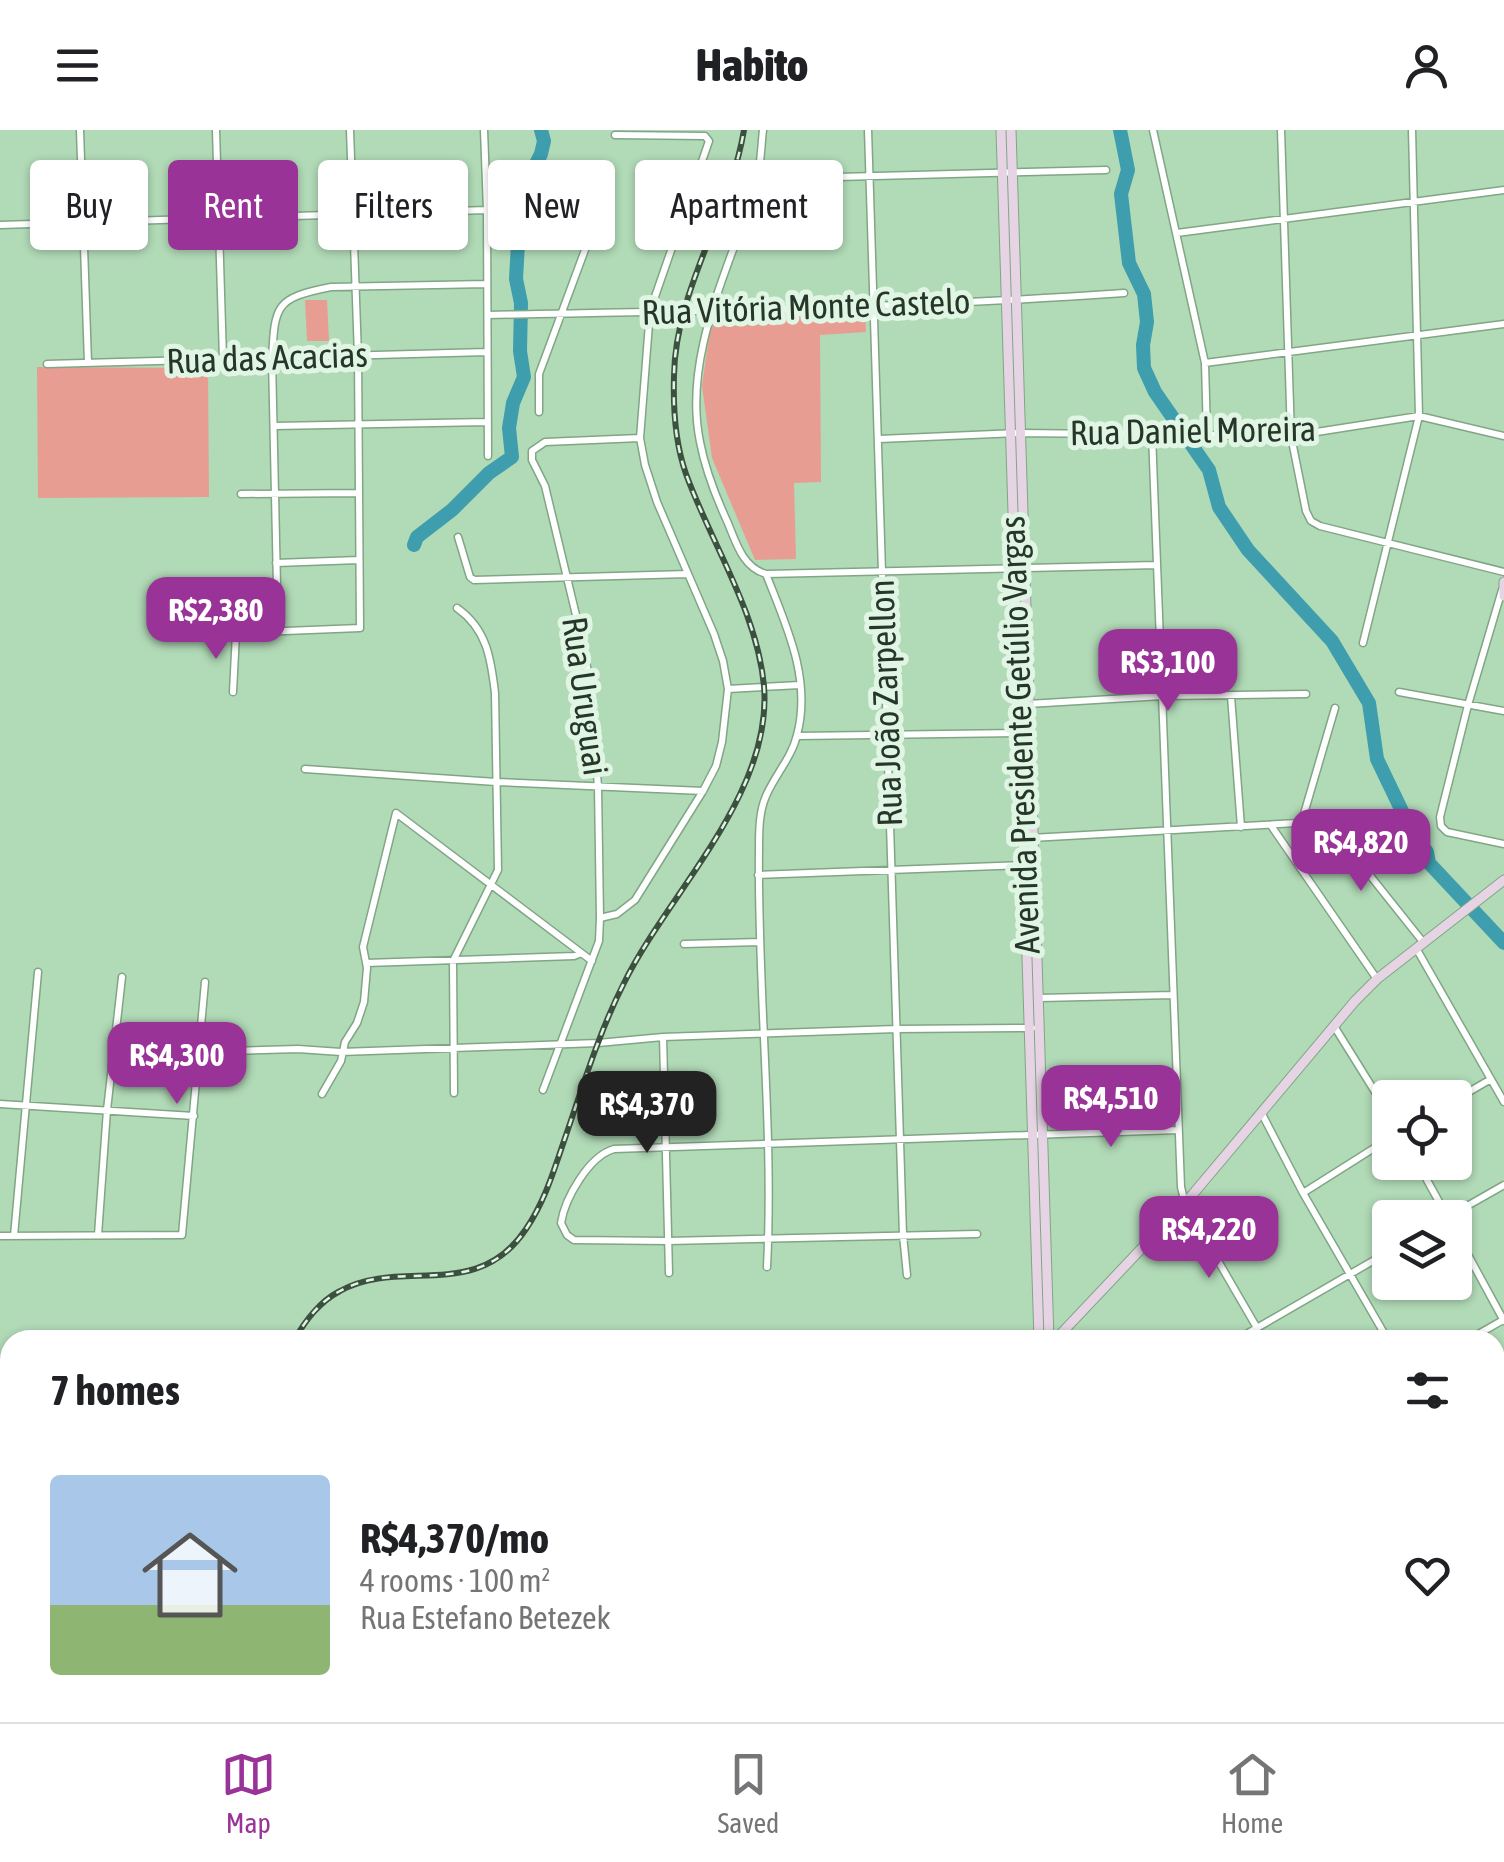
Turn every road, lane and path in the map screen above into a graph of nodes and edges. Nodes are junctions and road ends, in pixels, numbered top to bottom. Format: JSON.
{"nodes":[{"id":1,"x":80,"y":130,"type":"edge"},
{"id":2,"x":216,"y":130,"type":"edge"},
{"id":3,"x":350,"y":130,"type":"edge"},
{"id":4,"x":484,"y":130,"type":"edge"},
{"id":5,"x":763,"y":130,"type":"edge"},
{"id":6,"x":868,"y":130,"type":"edge"},
{"id":7,"x":1000,"y":130,"type":"edge"},
{"id":8,"x":1010,"y":130,"type":"edge"},
{"id":9,"x":1153,"y":130,"type":"edge"},
{"id":10,"x":1281,"y":130,"type":"edge"},
{"id":11,"x":1412,"y":130,"type":"edge"},
{"id":12,"x":615,"y":135,"type":"dead end"},
{"id":13,"x":81,"y":160,"type":"edge"},
{"id":14,"x":217,"y":160,"type":"edge"},
{"id":15,"x":351,"y":160,"type":"edge"},
{"id":16,"x":760,"y":160,"type":"edge"},
{"id":17,"x":1106,"y":170,"type":"dead end"},
{"id":18,"x":1006,"y":172,"type":"junction"},
{"id":19,"x":843,"y":177,"type":"edge"},
{"id":20,"x":870,"y":177,"type":"junction"},
{"id":21,"x":1504,"y":190,"type":"edge"},
{"id":22,"x":1414,"y":200,"type":"junction"},
{"id":23,"x":468,"y":210,"type":"edge"},
{"id":24,"x":487,"y":210,"type":"junction"},
{"id":25,"x":1283,"y":220,"type":"junction"},
{"id":26,"x":30,"y":224,"type":"edge"},
{"id":27,"x":0,"y":225,"type":"edge"},
{"id":28,"x":1177,"y":232,"type":"junction"},
{"id":29,"x":85,"y":250,"type":"edge"},
{"id":30,"x":219,"y":250,"type":"edge"},
{"id":31,"x":354,"y":250,"type":"edge"},
{"id":32,"x":585,"y":250,"type":"edge"},
{"id":33,"x":733,"y":250,"type":"edge"},
{"id":34,"x":487,"y":284,"type":"junction"},
{"id":35,"x":355,"y":286,"type":"junction"},
{"id":36,"x":1124,"y":294,"type":"dead end"},
{"id":37,"x":1010,"y":301,"type":"junction"},
{"id":38,"x":874,"y":305,"type":"junction"},
{"id":39,"x":650,"y":311,"type":"junction"},
{"id":40,"x":711,"y":311,"type":"junction"},
{"id":41,"x":488,"y":315,"type":"junction"},
{"id":42,"x":562,"y":315,"type":"junction"},
{"id":43,"x":1504,"y":324,"type":"edge"},
{"id":44,"x":1416,"y":334,"type":"junction"},
{"id":45,"x":487,"y":352,"type":"junction"},
{"id":46,"x":1287,"y":353,"type":"junction"},
{"id":47,"x":358,"y":356,"type":"junction"},
{"id":48,"x":272,"y":358,"type":"junction"},
{"id":49,"x":223,"y":359,"type":"junction"},
{"id":50,"x":1204,"y":362,"type":"junction"},
{"id":51,"x":88,"y":363,"type":"junction"},
{"id":52,"x":48,"y":364,"type":"dead end"},
{"id":53,"x":539,"y":412,"type":"dead end"},
{"id":54,"x":1419,"y":416,"type":"junction"},
{"id":55,"x":488,"y":422,"type":"junction"},
{"id":56,"x":358,"y":424,"type":"junction"},
{"id":57,"x":274,"y":426,"type":"junction"},
{"id":58,"x":1014,"y":434,"type":"junction"},
{"id":59,"x":1152,"y":434,"type":"junction"},
{"id":60,"x":1207,"y":434,"type":"junction"},
{"id":61,"x":1291,"y":436,"type":"junction"},
{"id":62,"x":1504,"y":436,"type":"edge"},
{"id":63,"x":640,"y":438,"type":"junction"},
{"id":64,"x":879,"y":439,"type":"junction"},
{"id":65,"x":488,"y":456,"type":"dead end"},
{"id":66,"x":358,"y":493,"type":"junction"},
{"id":67,"x":241,"y":494,"type":"dead end"},
{"id":68,"x":274,"y":494,"type":"junction"},
{"id":69,"x":458,"y":537,"type":"dead end"},
{"id":70,"x":1388,"y":542,"type":"junction"},
{"id":71,"x":359,"y":560,"type":"junction"},
{"id":72,"x":276,"y":563,"type":"junction"},
{"id":73,"x":1157,"y":565,"type":"junction"},
{"id":74,"x":1019,"y":567,"type":"junction"},
{"id":75,"x":882,"y":571,"type":"junction"},
{"id":76,"x":1504,"y":572,"type":"edge"},
{"id":77,"x":688,"y":574,"type":"junction"},
{"id":78,"x":766,"y":574,"type":"junction"},
{"id":79,"x":566,"y":578,"type":"junction"},
{"id":80,"x":1504,"y":589,"type":"edge"},
{"id":81,"x":457,"y":608,"type":"dead end"},
{"id":82,"x":209,"y":626,"type":"dead end"},
{"id":83,"x":278,"y":631,"type":"junction"},
{"id":84,"x":236,"y":633,"type":"junction"},
{"id":85,"x":1362,"y":643,"type":"dead end"},
{"id":86,"x":800,"y":685,"type":"junction"},
{"id":87,"x":728,"y":688,"type":"junction"},
{"id":88,"x":233,"y":692,"type":"dead end"},
{"id":89,"x":1399,"y":692,"type":"dead end"},
{"id":90,"x":1306,"y":694,"type":"dead end"},
{"id":91,"x":1162,"y":696,"type":"junction"},
{"id":92,"x":1231,"y":696,"type":"junction"},
{"id":93,"x":1024,"y":704,"type":"junction"},
{"id":94,"x":1468,"y":705,"type":"junction"},
{"id":95,"x":1335,"y":708,"type":"dead end"},
{"id":96,"x":1504,"y":712,"type":"edge"},
{"id":97,"x":1020,"y":732,"type":"junction"},
{"id":98,"x":797,"y":736,"type":"junction"},
{"id":99,"x":886,"y":736,"type":"junction"},
{"id":100,"x":305,"y":770,"type":"dead end"},
{"id":101,"x":496,"y":782,"type":"junction"},
{"id":102,"x":598,"y":787,"type":"junction"},
{"id":103,"x":703,"y":791,"type":"junction"},
{"id":104,"x":1384,"y":818,"type":"dead end"},
{"id":105,"x":1328,"y":822,"type":"junction"},
{"id":106,"x":1301,"y":824,"type":"junction"},
{"id":107,"x":1271,"y":826,"type":"junction"},
{"id":108,"x":1241,"y":828,"type":"junction"},
{"id":109,"x":1167,"y":831,"type":"junction"},
{"id":110,"x":1029,"y":838,"type":"junction"},
{"id":111,"x":1504,"y":844,"type":"edge"},
{"id":112,"x":1029,"y":865,"type":"junction"},
{"id":113,"x":891,"y":870,"type":"junction"},
{"id":114,"x":758,"y":876,"type":"junction"},
{"id":115,"x":1504,"y":880,"type":"edge"},
{"id":116,"x":489,"y":885,"type":"junction"},
{"id":117,"x":600,"y":918,"type":"junction"},
{"id":118,"x":760,"y":942,"type":"junction"},
{"id":119,"x":684,"y":944,"type":"dead end"},
{"id":120,"x":1419,"y":945,"type":"junction"},
{"id":121,"x":580,"y":953,"type":"junction"},
{"id":122,"x":453,"y":961,"type":"junction"},
{"id":123,"x":592,"y":962,"type":"junction"},
{"id":124,"x":366,"y":963,"type":"junction"},
{"id":125,"x":38,"y":972,"type":"dead end"},
{"id":126,"x":122,"y":977,"type":"dead end"},
{"id":127,"x":1377,"y":979,"type":"junction"},
{"id":128,"x":205,"y":982,"type":"dead end"},
{"id":129,"x":1172,"y":995,"type":"junction"},
{"id":130,"x":1033,"y":998,"type":"junction"},
{"id":131,"x":1334,"y":1025,"type":"junction"},
{"id":132,"x":1034,"y":1028,"type":"junction"},
{"id":133,"x":896,"y":1030,"type":"junction"},
{"id":134,"x":764,"y":1034,"type":"junction"},
{"id":135,"x":662,"y":1038,"type":"junction"},
{"id":136,"x":561,"y":1044,"type":"junction"},
{"id":137,"x":454,"y":1048,"type":"junction"},
{"id":138,"x":199,"y":1052,"type":"junction"},
{"id":139,"x":341,"y":1052,"type":"junction"},
{"id":140,"x":1491,"y":1079,"type":"junction"},
{"id":141,"x":1372,"y":1087,"type":"edge"},
{"id":142,"x":544,"y":1090,"type":"dead end"},
{"id":143,"x":1472,"y":1090,"type":"edge"},
{"id":144,"x":454,"y":1093,"type":"dead end"},
{"id":145,"x":322,"y":1094,"type":"dead end"},
{"id":146,"x":1504,"y":1102,"type":"edge"},
{"id":147,"x":0,"y":1104,"type":"edge"},
{"id":148,"x":24,"y":1105,"type":"junction"},
{"id":149,"x":107,"y":1110,"type":"junction"},
{"id":150,"x":1262,"y":1114,"type":"junction"},
{"id":151,"x":194,"y":1116,"type":"junction"},
{"id":152,"x":1178,"y":1130,"type":"junction"},
{"id":153,"x":1038,"y":1134,"type":"junction"},
{"id":154,"x":900,"y":1139,"type":"junction"},
{"id":155,"x":768,"y":1144,"type":"junction"},
{"id":156,"x":665,"y":1148,"type":"junction"},
{"id":157,"x":1372,"y":1149,"type":"edge"},
{"id":158,"x":1504,"y":1185,"type":"edge"},
{"id":159,"x":1303,"y":1193,"type":"junction"},
{"id":160,"x":1472,"y":1203,"type":"edge"},
{"id":161,"x":1185,"y":1204,"type":"junction"},
{"id":162,"x":977,"y":1234,"type":"dead end"},
{"id":163,"x":902,"y":1235,"type":"junction"},
{"id":164,"x":0,"y":1236,"type":"edge"},
{"id":165,"x":14,"y":1236,"type":"junction"},
{"id":166,"x":98,"y":1236,"type":"junction"},
{"id":167,"x":769,"y":1238,"type":"junction"},
{"id":168,"x":668,"y":1241,"type":"junction"},
{"id":169,"x":1372,"y":1262,"type":"edge"},
{"id":170,"x":1472,"y":1262,"type":"edge"},
{"id":171,"x":767,"y":1267,"type":"dead end"},
{"id":172,"x":668,"y":1273,"type":"dead end"},
{"id":173,"x":907,"y":1275,"type":"dead end"},
{"id":174,"x":1350,"y":1275,"type":"junction"},
{"id":175,"x":1504,"y":1320,"type":"edge"},
{"id":176,"x":1257,"y":1328,"type":"junction"},
{"id":177,"x":1039,"y":1330,"type":"edge"},
{"id":178,"x":1051,"y":1330,"type":"edge"},
{"id":179,"x":1062,"y":1330,"type":"edge"},
{"id":180,"x":1254,"y":1330,"type":"edge"},
{"id":181,"x":1382,"y":1330,"type":"edge"}],
"edges":[{"from":1,"to":13,"type":"street"},
{"from":2,"to":14,"type":"street"},
{"from":3,"to":15,"type":"street"},
{"from":4,"to":24,"type":"street"},
{"from":5,"to":16,"type":"street"},
{"from":6,"to":20,"type":"street","name":"Rua João Zarpellon"},
{"from":7,"to":18,"type":"main road","name":"Avenida Presidente Getúlio Vargas"},
{"from":8,"to":18,"type":"main road","name":"Avenida Presidente Getúlio Vargas"},
{"from":9,"to":28,"type":"street"},
{"from":10,"to":25,"type":"street"},
{"from":11,"to":22,"type":"street"},
{"from":12,"to":39,"type":"street"},
{"from":17,"to":18,"type":"street"},
{"from":18,"to":20,"type":"street"},
{"from":18,"to":37,"type":"main road","name":"Avenida Presidente Getúlio Vargas"},
{"from":19,"to":20,"type":"street"},
{"from":20,"to":38,"type":"street","name":"Rua João Zarpellon"},
{"from":21,"to":22,"type":"street"},
{"from":22,"to":25,"type":"street"},
{"from":22,"to":44,"type":"street"},
{"from":23,"to":24,"type":"street"},
{"from":24,"to":34,"type":"street"},
{"from":25,"to":28,"type":"street"},
{"from":25,"to":46,"type":"street"},
{"from":26,"to":27,"type":"street"},
{"from":28,"to":50,"type":"street"},
{"from":29,"to":51,"type":"street"},
{"from":30,"to":49,"type":"street"},
{"from":31,"to":35,"type":"street"},
{"from":32,"to":42,"type":"street"},
{"from":33,"to":40,"type":"street"},
{"from":34,"to":35,"type":"street"},
{"from":34,"to":41,"type":"street"},
{"from":35,"to":47,"type":"street"},
{"from":35,"to":48,"type":"street"},
{"from":36,"to":37,"type":"street","name":"Rua Vitória Monte Castelo"},
{"from":37,"to":38,"type":"street","name":"Rua Vitória Monte Castelo"},
{"from":37,"to":58,"type":"main road","name":"Avenida Presidente Getúlio Vargas"},
{"from":38,"to":40,"type":"street","name":"Rua Vitória Monte Castelo"},
{"from":38,"to":64,"type":"street","name":"Rua João Zarpellon"},
{"from":39,"to":40,"type":"street","name":"Rua Vitória Monte Castelo"},
{"from":39,"to":42,"type":"street","name":"Rua Vitória Monte Castelo"},
{"from":39,"to":63,"type":"street"},
{"from":40,"to":78,"type":"street"},
{"from":41,"to":42,"type":"street","name":"Rua Vitória Monte Castelo"},
{"from":41,"to":45,"type":"street"},
{"from":42,"to":53,"type":"street"},
{"from":43,"to":44,"type":"street"},
{"from":44,"to":46,"type":"street"},
{"from":44,"to":54,"type":"street"},
{"from":45,"to":47,"type":"street","name":"Rua das Acacias"},
{"from":45,"to":55,"type":"street"},
{"from":46,"to":50,"type":"street"},
{"from":46,"to":61,"type":"street"},
{"from":47,"to":48,"type":"street","name":"Rua das Acacias"},
{"from":47,"to":56,"type":"street"},
{"from":48,"to":49,"type":"street","name":"Rua das Acacias"},
{"from":48,"to":57,"type":"street"},
{"from":49,"to":51,"type":"street","name":"Rua das Acacias"},
{"from":50,"to":60,"type":"street"},
{"from":51,"to":52,"type":"street","name":"Rua das Acacias"},
{"from":54,"to":61,"type":"street","name":"Rua Daniel Moreira"},
{"from":54,"to":62,"type":"street","name":"Rua Daniel Moreira"},
{"from":54,"to":70,"type":"street"},
{"from":55,"to":56,"type":"street"},
{"from":55,"to":65,"type":"street"},
{"from":56,"to":57,"type":"street"},
{"from":56,"to":66,"type":"street"},
{"from":57,"to":68,"type":"street"},
{"from":58,"to":59,"type":"street","name":"Rua Daniel Moreira"},
{"from":58,"to":64,"type":"street","name":"Rua Daniel Moreira"},
{"from":58,"to":74,"type":"main road","name":"Avenida Presidente Getúlio Vargas"},
{"from":59,"to":60,"type":"street","name":"Rua Daniel Moreira"},
{"from":59,"to":73,"type":"street"},
{"from":60,"to":61,"type":"street","name":"Rua Daniel Moreira"},
{"from":61,"to":70,"type":"street"},
{"from":63,"to":77,"type":"street"},
{"from":63,"to":79,"type":"street","name":"Rua Uruguai"},
{"from":64,"to":75,"type":"street","name":"Rua João Zarpellon"},
{"from":66,"to":68,"type":"street"},
{"from":66,"to":71,"type":"street"},
{"from":67,"to":68,"type":"street"},
{"from":68,"to":72,"type":"street"},
{"from":69,"to":79,"type":"street"},
{"from":70,"to":76,"type":"street"},
{"from":70,"to":85,"type":"street"},
{"from":71,"to":72,"type":"street"},
{"from":71,"to":83,"type":"street"},
{"from":72,"to":83,"type":"street"},
{"from":73,"to":74,"type":"street"},
{"from":73,"to":91,"type":"street"},
{"from":74,"to":75,"type":"street"},
{"from":74,"to":93,"type":"main road","name":"Avenida Presidente Getúlio Vargas"},
{"from":75,"to":78,"type":"street"},
{"from":75,"to":99,"type":"street","name":"Rua João Zarpellon"},
{"from":77,"to":79,"type":"street"},
{"from":77,"to":87,"type":"street"},
{"from":78,"to":86,"type":"street"},
{"from":79,"to":102,"type":"street","name":"Rua Uruguai"},
{"from":80,"to":94,"type":"street"},
{"from":81,"to":101,"type":"street"},
{"from":82,"to":84,"type":"street"},
{"from":83,"to":84,"type":"street"},
{"from":84,"to":88,"type":"street"},
{"from":86,"to":87,"type":"street"},
{"from":86,"to":98,"type":"street"},
{"from":87,"to":103,"type":"street"},
{"from":89,"to":94,"type":"street"},
{"from":90,"to":92,"type":"street"},
{"from":91,"to":92,"type":"street"},
{"from":91,"to":93,"type":"street"},
{"from":91,"to":109,"type":"street"},
{"from":92,"to":108,"type":"street"},
{"from":93,"to":97,"type":"main road","name":"Avenida Presidente Getúlio Vargas"},
{"from":93,"to":110,"type":"main road","name":"Avenida Presidente Getúlio Vargas"},
{"from":94,"to":96,"type":"street"},
{"from":94,"to":111,"type":"street"},
{"from":95,"to":106,"type":"street"},
{"from":97,"to":99,"type":"street"},
{"from":97,"to":110,"type":"main road","name":"Avenida Presidente Getúlio Vargas"},
{"from":98,"to":99,"type":"street"},
{"from":98,"to":114,"type":"street"},
{"from":99,"to":113,"type":"street","name":"Rua João Zarpellon"},
{"from":100,"to":101,"type":"street"},
{"from":101,"to":102,"type":"street"},
{"from":101,"to":116,"type":"street"},
{"from":102,"to":103,"type":"street"},
{"from":102,"to":117,"type":"street","name":"Rua Uruguai"},
{"from":103,"to":117,"type":"street"},
{"from":104,"to":105,"type":"street"},
{"from":105,"to":106,"type":"street"},
{"from":105,"to":120,"type":"street"},
{"from":106,"to":107,"type":"street"},
{"from":107,"to":108,"type":"street"},
{"from":107,"to":127,"type":"street"},
{"from":108,"to":109,"type":"street"},
{"from":109,"to":110,"type":"street"},
{"from":109,"to":129,"type":"street"},
{"from":110,"to":112,"type":"main road","name":"Avenida Presidente Getúlio Vargas"},
{"from":112,"to":113,"type":"street"},
{"from":112,"to":130,"type":"main road","name":"Avenida Presidente Getúlio Vargas"},
{"from":113,"to":114,"type":"street"},
{"from":113,"to":133,"type":"street","name":"Rua João Zarpellon"},
{"from":114,"to":118,"type":"street"},
{"from":115,"to":120,"type":"main road"},
{"from":116,"to":121,"type":"street"},
{"from":116,"to":122,"type":"street"},
{"from":116,"to":124,"type":"street"},
{"from":117,"to":123,"type":"street","name":"Rua Uruguai"},
{"from":118,"to":119,"type":"street"},
{"from":118,"to":134,"type":"street"},
{"from":120,"to":127,"type":"main road"},
{"from":120,"to":140,"type":"street"},
{"from":121,"to":122,"type":"street"},
{"from":121,"to":123,"type":"street"},
{"from":122,"to":124,"type":"street"},
{"from":122,"to":137,"type":"street"},
{"from":123,"to":136,"type":"street","name":"Rua Uruguai"},
{"from":124,"to":139,"type":"street"},
{"from":125,"to":148,"type":"street"},
{"from":126,"to":149,"type":"street"},
{"from":127,"to":131,"type":"main road"},
{"from":128,"to":138,"type":"street"},
{"from":129,"to":130,"type":"street"},
{"from":129,"to":152,"type":"street"},
{"from":130,"to":132,"type":"main road","name":"Avenida Presidente Getúlio Vargas"},
{"from":131,"to":141,"type":"street"},
{"from":131,"to":150,"type":"main road"},
{"from":132,"to":133,"type":"street"},
{"from":132,"to":153,"type":"main road","name":"Avenida Presidente Getúlio Vargas"},
{"from":133,"to":134,"type":"street"},
{"from":133,"to":154,"type":"street","name":"Rua João Zarpellon"},
{"from":134,"to":135,"type":"street"},
{"from":134,"to":155,"type":"street"},
{"from":135,"to":136,"type":"street"},
{"from":135,"to":156,"type":"street"},
{"from":136,"to":137,"type":"street"},
{"from":136,"to":142,"type":"street","name":"Rua Uruguai"},
{"from":137,"to":139,"type":"street"},
{"from":137,"to":144,"type":"street"},
{"from":138,"to":139,"type":"street"},
{"from":138,"to":151,"type":"street"},
{"from":139,"to":145,"type":"street"},
{"from":140,"to":143,"type":"street"},
{"from":140,"to":146,"type":"street"},
{"from":147,"to":148,"type":"street"},
{"from":148,"to":149,"type":"street"},
{"from":148,"to":165,"type":"street"},
{"from":149,"to":151,"type":"street"},
{"from":149,"to":166,"type":"street"},
{"from":150,"to":159,"type":"street"},
{"from":150,"to":161,"type":"main road"},
{"from":151,"to":166,"type":"street"},
{"from":152,"to":153,"type":"street"},
{"from":152,"to":161,"type":"street"},
{"from":153,"to":154,"type":"street"},
{"from":153,"to":177,"type":"main road","name":"Avenida Presidente Getúlio Vargas"},
{"from":153,"to":178,"type":"main road","name":"Avenida Presidente Getúlio Vargas"},
{"from":154,"to":155,"type":"street"},
{"from":154,"to":163,"type":"street","name":"Rua João Zarpellon"},
{"from":155,"to":156,"type":"street"},
{"from":155,"to":167,"type":"street"},
{"from":156,"to":168,"type":"street"},
{"from":156,"to":168,"type":"street"},
{"from":157,"to":159,"type":"street"},
{"from":158,"to":160,"type":"street"},
{"from":159,"to":174,"type":"street"},
{"from":161,"to":176,"type":"street"},
{"from":161,"to":179,"type":"main road"},
{"from":162,"to":163,"type":"street"},
{"from":163,"to":167,"type":"street"},
{"from":163,"to":173,"type":"street","name":"Rua João Zarpellon"},
{"from":164,"to":165,"type":"street"},
{"from":165,"to":166,"type":"street"},
{"from":167,"to":168,"type":"street"},
{"from":167,"to":171,"type":"street"},
{"from":168,"to":172,"type":"street"},
{"from":169,"to":174,"type":"street"},
{"from":170,"to":175,"type":"street"},
{"from":174,"to":176,"type":"street"},
{"from":174,"to":181,"type":"street"},
{"from":176,"to":180,"type":"street"}]}
